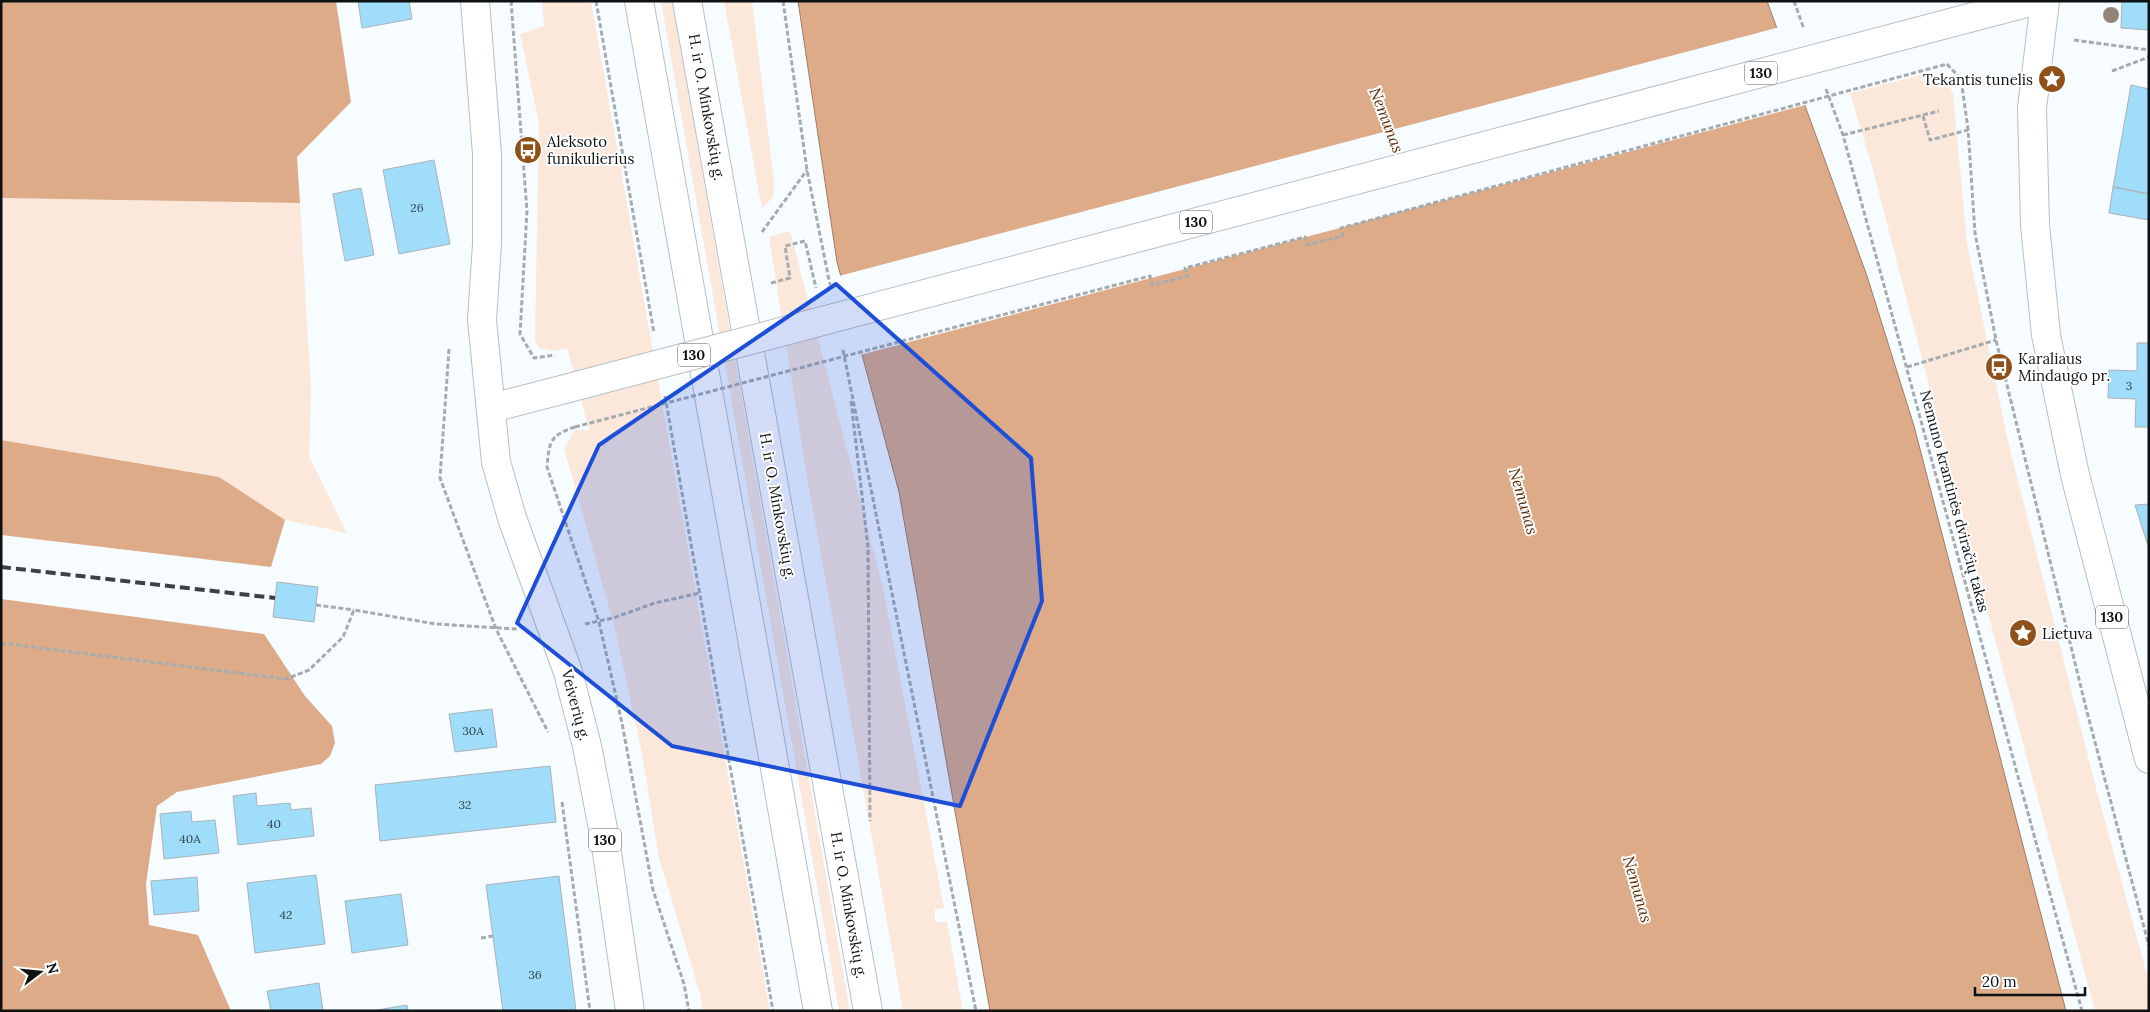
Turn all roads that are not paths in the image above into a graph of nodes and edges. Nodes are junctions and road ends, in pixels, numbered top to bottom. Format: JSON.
{"nodes":[{"id":1,"x":475,"y":1,"type":"edge"},
{"id":2,"x":638,"y":1,"type":"edge"},
{"id":3,"x":687,"y":1,"type":"edge"},
{"id":4,"x":2034,"y":1,"type":"edge"},
{"id":5,"x":2045,"y":1,"type":"edge"},
{"id":6,"x":492,"y":408,"type":"junction"},
{"id":7,"x":2149,"y":759,"type":"edge"},
{"id":8,"x":630,"y":1011,"type":"edge"},
{"id":9,"x":818,"y":1011,"type":"edge"},
{"id":10,"x":868,"y":1011,"type":"edge"}],
"edges":[{"from":1,"to":6,"type":"main road","name":"Veiverių g."},
{"from":2,"to":9,"type":"main road"},
{"from":3,"to":10,"type":"main road","name":"H. ir O. Minkovskių g."},
{"from":4,"to":6,"type":"main road","number":"130","bridge":true},
{"from":5,"to":7,"type":"main road","number":"130"},
{"from":6,"to":8,"type":"main road","name":"Veiverių g.","number":"130"}]}
